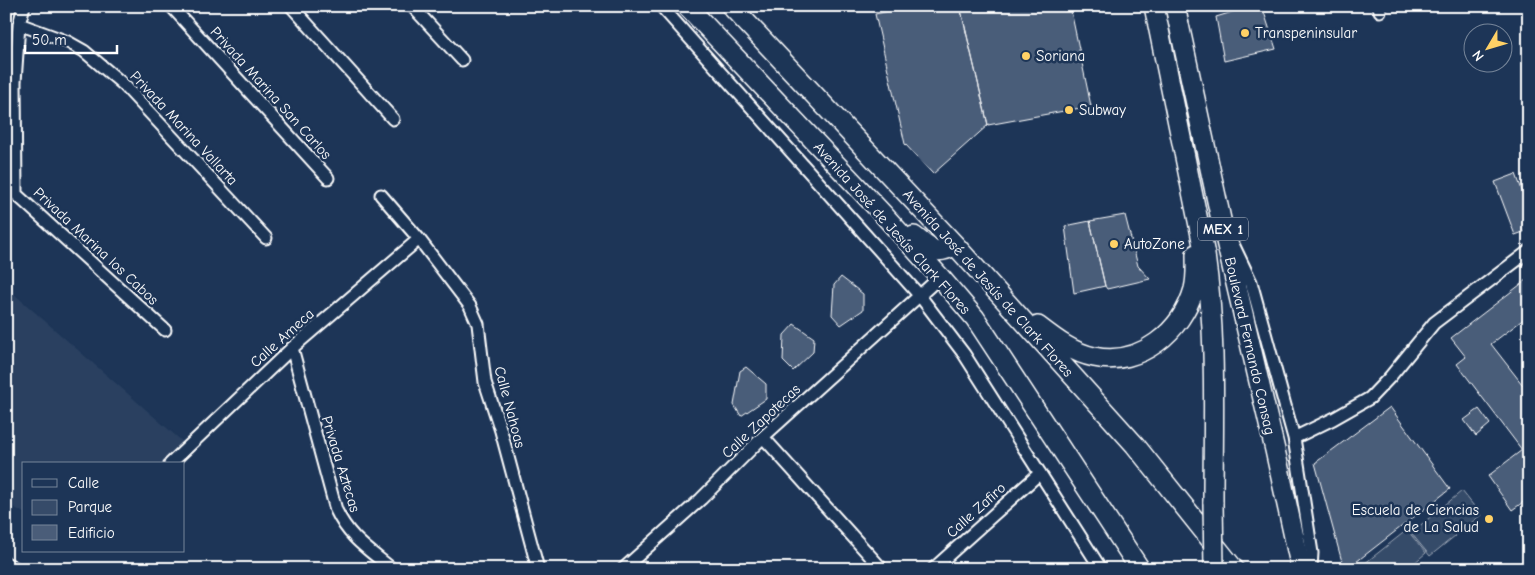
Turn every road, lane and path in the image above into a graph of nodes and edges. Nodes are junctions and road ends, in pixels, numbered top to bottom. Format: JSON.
{"nodes":[{"id":1,"x":24,"y":6,"type":"edge"},
{"id":2,"x":171,"y":6,"type":"edge"},
{"id":3,"x":291,"y":6,"type":"edge"},
{"id":4,"x":412,"y":6,"type":"edge"},
{"id":5,"x":660,"y":6,"type":"edge"},
{"id":6,"x":687,"y":6,"type":"edge"},
{"id":7,"x":731,"y":6,"type":"edge"},
{"id":8,"x":1154,"y":6,"type":"edge"},
{"id":9,"x":1175,"y":6,"type":"edge"},
{"id":10,"x":18,"y":24,"type":"junction"},
{"id":11,"x":462,"y":60,"type":"dead end"},
{"id":12,"x":393,"y":119,"type":"dead end"},
{"id":13,"x":328,"y":178,"type":"dead end"},
{"id":14,"x":6,"y":185,"type":"edge"},
{"id":15,"x":16,"y":193,"type":"junction"},
{"id":16,"x":381,"y":195,"type":"dead end"},
{"id":17,"x":882,"y":213,"type":"junction"},
{"id":18,"x":1198,"y":218,"type":"junction"},
{"id":19,"x":1222,"y":224,"type":"junction"},
{"id":20,"x":266,"y":238,"type":"dead end"},
{"id":21,"x":419,"y":239,"type":"junction"},
{"id":22,"x":955,"y":245,"type":"junction"},
{"id":23,"x":1529,"y":251,"type":"edge"},
{"id":24,"x":940,"y":276,"type":"junction"},
{"id":25,"x":920,"y":296,"type":"junction"},
{"id":26,"x":1010,"y":306,"type":"junction"},
{"id":27,"x":165,"y":330,"type":"dead end"},
{"id":28,"x":292,"y":348,"type":"junction"},
{"id":29,"x":763,"y":437,"type":"junction"},
{"id":30,"x":1294,"y":438,"type":"junction"},
{"id":31,"x":172,"y":462,"type":"edge"},
{"id":32,"x":1040,"y":473,"type":"junction"},
{"id":33,"x":6,"y":563,"type":"edge"},
{"id":34,"x":17,"y":569,"type":"edge"},
{"id":35,"x":392,"y":569,"type":"edge"},
{"id":36,"x":538,"y":569,"type":"edge"},
{"id":37,"x":623,"y":569,"type":"edge"},
{"id":38,"x":882,"y":569,"type":"edge"},
{"id":39,"x":933,"y":569,"type":"edge"},
{"id":40,"x":1101,"y":569,"type":"edge"},
{"id":41,"x":1140,"y":569,"type":"edge"},
{"id":42,"x":1214,"y":569,"type":"edge"},
{"id":43,"x":1234,"y":569,"type":"edge"},
{"id":44,"x":1301,"y":569,"type":"edge"},
{"id":45,"x":1311,"y":569,"type":"edge"}],
"edges":[{"from":1,"to":10,"type":"street"},
{"from":2,"to":13,"type":"street","name":"Privada Marina San Carlos"},
{"from":3,"to":12,"type":"street"},
{"from":4,"to":11,"type":"street"},
{"from":5,"to":25,"type":"street"},
{"from":6,"to":17,"type":"highway","name":"Avenida José de Jesús Clark Flores"},
{"from":7,"to":22,"type":"highway","name":"Avenida José de Jesús de Clark Flores"},
{"from":8,"to":18,"type":"highway","name":"Boulevard Fernando Consag","number":"MEX 1"},
{"from":9,"to":19,"type":"highway","name":"Boulevard Fernando Consag","number":"MEX 1"},
{"from":10,"to":15,"type":"street"},
{"from":10,"to":20,"type":"street","name":"Privada Marina Vallarta"},
{"from":14,"to":15,"type":"street","name":"Privada Marina los Cabos"},
{"from":15,"to":27,"type":"street","name":"Privada Marina los Cabos"},
{"from":16,"to":21,"type":"street","name":"Calle Nahoas"},
{"from":17,"to":22,"type":"highway"},
{"from":17,"to":24,"type":"highway","name":"Avenida José de Jesús Clark Flores"},
{"from":18,"to":26,"type":"highway"},
{"from":18,"to":42,"type":"highway","name":"Boulevard Fernando Consag","number":"MEX 1","bridge":true},
{"from":19,"to":30,"type":"street"},
{"from":19,"to":44,"type":"highway","name":"Boulevard Fernando Consag","number":"MEX 1"},
{"from":21,"to":28,"type":"street","name":"Calle Ameca"},
{"from":21,"to":36,"type":"street","name":"Calle Nahoas"},
{"from":22,"to":26,"type":"highway","name":"Avenida José de Jesús de Clark Flores"},
{"from":23,"to":30,"type":"street"},
{"from":24,"to":25,"type":"street","name":"Calle Zapotecas"},
{"from":24,"to":41,"type":"highway","name":"Avenida José de Jesús Clark Flores"},
{"from":25,"to":29,"type":"street","name":"Calle Zapotecas"},
{"from":25,"to":32,"type":"street"},
{"from":26,"to":43,"type":"highway","name":"Avenida José de Jesús de Clark Flores"},
{"from":28,"to":31,"type":"street","name":"Calle Ameca"},
{"from":28,"to":35,"type":"street","name":"Privada Aztecas"},
{"from":29,"to":37,"type":"street","name":"Calle Zapotecas"},
{"from":29,"to":38,"type":"street"},
{"from":30,"to":45,"type":"street"},
{"from":32,"to":39,"type":"street","name":"Calle Zafiro"},
{"from":32,"to":40,"type":"street"},
{"from":33,"to":34,"type":"street"}]}
